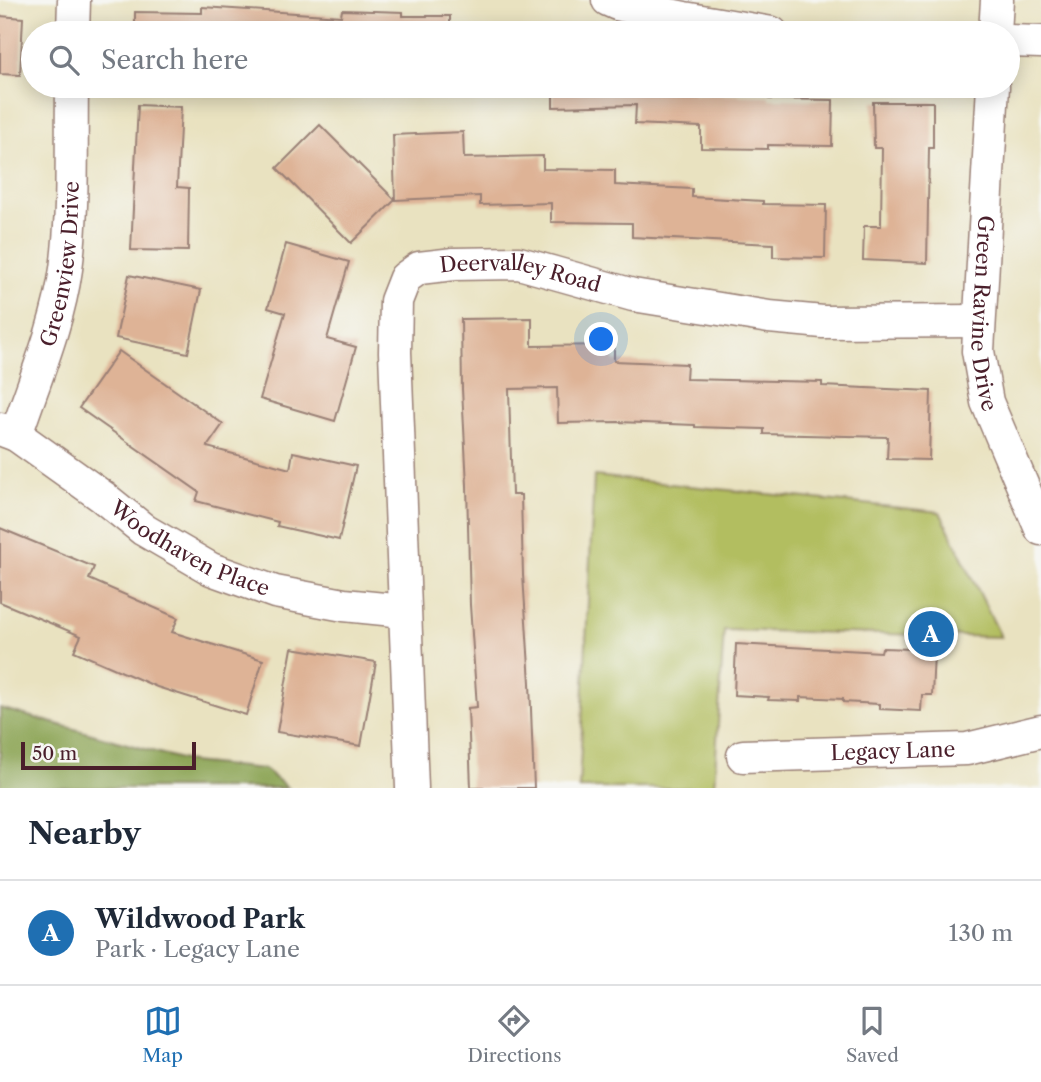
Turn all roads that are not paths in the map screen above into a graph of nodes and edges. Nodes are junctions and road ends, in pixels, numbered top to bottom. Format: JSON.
{"nodes":[{"id":1,"x":74,"y":0,"type":"edge"},
{"id":2,"x":608,"y":0,"type":"edge"},
{"id":3,"x":997,"y":0,"type":"edge"},
{"id":4,"x":73,"y":21,"type":"edge"},
{"id":5,"x":702,"y":21,"type":"edge"},
{"id":6,"x":996,"y":21,"type":"edge"},
{"id":7,"x":1020,"y":41,"type":"edge"},
{"id":8,"x":1041,"y":41,"type":"edge"},
{"id":9,"x":72,"y":98,"type":"edge"},
{"id":10,"x":992,"y":98,"type":"edge"},
{"id":11,"x":979,"y":321,"type":"junction"},
{"id":12,"x":8,"y":432,"type":"edge"},
{"id":13,"x":1041,"y":529,"type":"edge"},
{"id":14,"x":404,"y":611,"type":"junction"},
{"id":15,"x":1041,"y":731,"type":"edge"},
{"id":16,"x":743,"y":756,"type":"dead end"},
{"id":17,"x":412,"y":788,"type":"edge"}],
"edges":[{"from":1,"to":4,"type":"street"},
{"from":2,"to":5,"type":"street"},
{"from":3,"to":6,"type":"street"},
{"from":7,"to":8,"type":"street"},
{"from":9,"to":12,"type":"street","name":"Greenview Drive"},
{"from":10,"to":11,"type":"street","name":"Green Ravine Drive"},
{"from":11,"to":13,"type":"street","name":"Green Ravine Drive"},
{"from":11,"to":14,"type":"street","name":"Deervalley Road"},
{"from":12,"to":14,"type":"street","name":"Woodhaven Place"},
{"from":14,"to":17,"type":"street","name":"Deervalley Road"},
{"from":15,"to":16,"type":"street","name":"Legacy Lane"}]}
